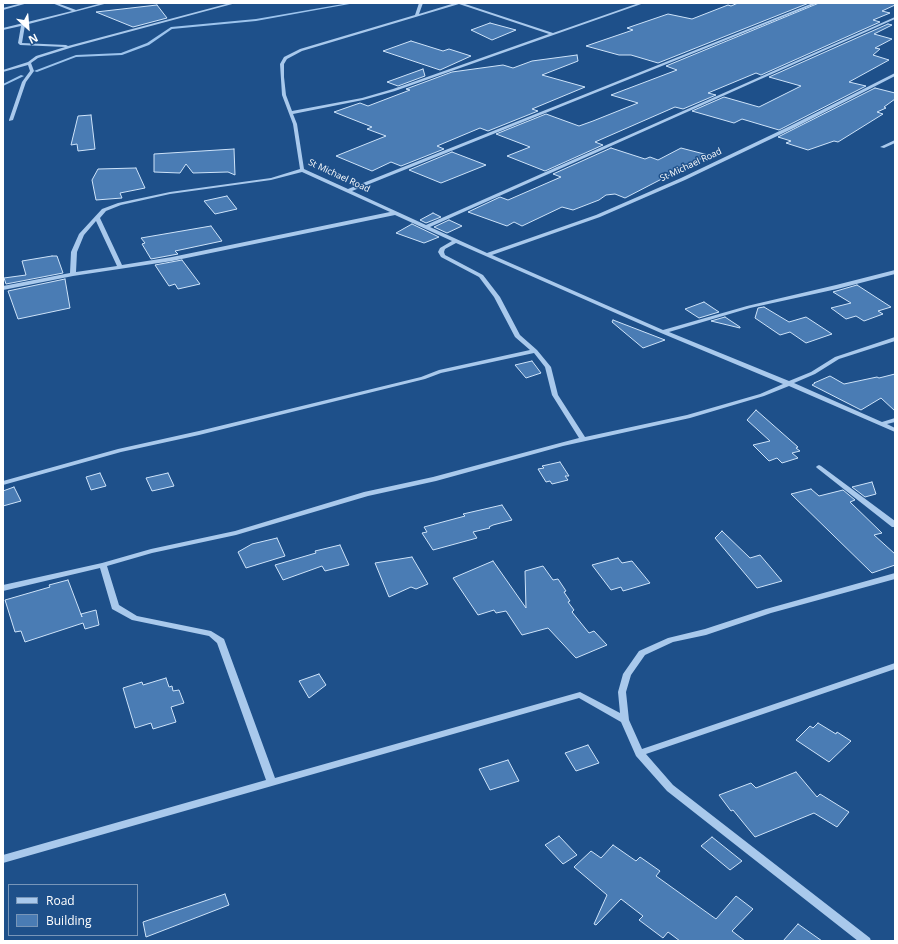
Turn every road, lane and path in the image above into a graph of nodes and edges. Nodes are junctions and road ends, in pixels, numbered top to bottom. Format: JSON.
{"nodes":[{"id":1,"x":26,"y":3,"type":"edge"},
{"id":2,"x":54,"y":3,"type":"edge"},
{"id":3,"x":106,"y":3,"type":"edge"},
{"id":4,"x":234,"y":3,"type":"edge"},
{"id":5,"x":421,"y":3,"type":"edge"},
{"id":6,"x":459,"y":3,"type":"edge"},
{"id":7,"x":642,"y":3,"type":"edge"},
{"id":8,"x":816,"y":3,"type":"edge"},
{"id":9,"x":3,"y":10,"type":"edge"},
{"id":10,"x":76,"y":11,"type":"junction"},
{"id":11,"x":416,"y":16,"type":"junction"},
{"id":12,"x":895,"y":18,"type":"edge"},
{"id":13,"x":23,"y":24,"type":"junction"},
{"id":14,"x":3,"y":29,"type":"edge"},
{"id":15,"x":552,"y":34,"type":"junction"},
{"id":16,"x":72,"y":46,"type":"junction"},
{"id":17,"x":29,"y":63,"type":"junction"},
{"id":18,"x":3,"y":71,"type":"edge"},
{"id":19,"x":895,"y":74,"type":"edge"},
{"id":20,"x":291,"y":113,"type":"junction"},
{"id":21,"x":11,"y":120,"type":"dead end"},
{"id":22,"x":895,"y":141,"type":"edge"},
{"id":23,"x":882,"y":147,"type":"dead end"},
{"id":24,"x":302,"y":170,"type":"junction"},
{"id":25,"x":349,"y":191,"type":"junction"},
{"id":26,"x":396,"y":213,"type":"junction"},
{"id":27,"x":96,"y":217,"type":"junction"},
{"id":28,"x":425,"y":227,"type":"junction"},
{"id":29,"x":455,"y":241,"type":"junction"},
{"id":30,"x":486,"y":255,"type":"junction"},
{"id":31,"x":120,"y":267,"type":"junction"},
{"id":32,"x":895,"y":272,"type":"edge"},
{"id":33,"x":73,"y":274,"type":"junction"},
{"id":34,"x":3,"y":288,"type":"edge"},
{"id":35,"x":663,"y":332,"type":"junction"},
{"id":36,"x":895,"y":339,"type":"edge"},
{"id":37,"x":535,"y":351,"type":"junction"},
{"id":38,"x":790,"y":384,"type":"junction"},
{"id":39,"x":895,"y":420,"type":"edge"},
{"id":40,"x":881,"y":424,"type":"junction"},
{"id":41,"x":895,"y":430,"type":"edge"},
{"id":42,"x":584,"y":440,"type":"junction"},
{"id":43,"x":819,"y":467,"type":"dead end"},
{"id":44,"x":3,"y":483,"type":"edge"},
{"id":45,"x":895,"y":525,"type":"edge"},
{"id":46,"x":103,"y":565,"type":"junction"},
{"id":47,"x":895,"y":576,"type":"edge"},
{"id":48,"x":3,"y":588,"type":"edge"},
{"id":49,"x":895,"y":666,"type":"edge"},
{"id":50,"x":625,"y":720,"type":"junction"},
{"id":51,"x":639,"y":753,"type":"junction"},
{"id":52,"x":272,"y":783,"type":"junction"},
{"id":53,"x":3,"y":859,"type":"edge"},
{"id":54,"x":866,"y":941,"type":"edge"}],
"edges":[{"from":1,"to":9,"type":"street"},
{"from":2,"to":10,"type":"street"},
{"from":3,"to":10,"type":"street"},
{"from":4,"to":16,"type":"street"},
{"from":5,"to":11,"type":"street"},
{"from":6,"to":11,"type":"street"},
{"from":6,"to":15,"type":"street"},
{"from":7,"to":15,"type":"street"},
{"from":8,"to":25,"type":"street"},
{"from":10,"to":13,"type":"street"},
{"from":11,"to":20,"type":"street","name":"St Michael Road"},
{"from":12,"to":28,"type":"street"},
{"from":13,"to":14,"type":"street"},
{"from":13,"to":16,"type":"street"},
{"from":15,"to":20,"type":"street"},
{"from":16,"to":17,"type":"street"},
{"from":17,"to":18,"type":"street"},
{"from":17,"to":21,"type":"street"},
{"from":19,"to":30,"type":"street","name":"St Michael Road"},
{"from":20,"to":24,"type":"street","name":"St Michael Road"},
{"from":22,"to":23,"type":"street"},
{"from":24,"to":25,"type":"street","name":"St Michael Road"},
{"from":24,"to":27,"type":"street"},
{"from":25,"to":26,"type":"street","name":"St Michael Road"},
{"from":26,"to":28,"type":"street","name":"St Michael Road"},
{"from":26,"to":31,"type":"street"},
{"from":27,"to":31,"type":"street"},
{"from":27,"to":33,"type":"street"},
{"from":28,"to":29,"type":"street","name":"St Michael Road"},
{"from":29,"to":30,"type":"street","name":"St Michael Road"},
{"from":29,"to":37,"type":"street"},
{"from":30,"to":35,"type":"street","name":"St Michael Road"},
{"from":31,"to":33,"type":"street"},
{"from":32,"to":35,"type":"street"},
{"from":33,"to":34,"type":"street"},
{"from":35,"to":38,"type":"street","name":"St Michael Road"},
{"from":36,"to":38,"type":"street"},
{"from":37,"to":42,"type":"street"},
{"from":37,"to":44,"type":"street"},
{"from":38,"to":40,"type":"street","name":"St Michael Road"},
{"from":38,"to":42,"type":"street"},
{"from":39,"to":40,"type":"street"},
{"from":40,"to":41,"type":"street","name":"St Michael Road"},
{"from":42,"to":46,"type":"street"},
{"from":43,"to":45,"type":"street"},
{"from":46,"to":48,"type":"street"},
{"from":46,"to":52,"type":"street"},
{"from":47,"to":50,"type":"street"},
{"from":49,"to":51,"type":"street"},
{"from":50,"to":51,"type":"street"},
{"from":50,"to":52,"type":"street"},
{"from":51,"to":54,"type":"street"},
{"from":52,"to":53,"type":"street"}]}
